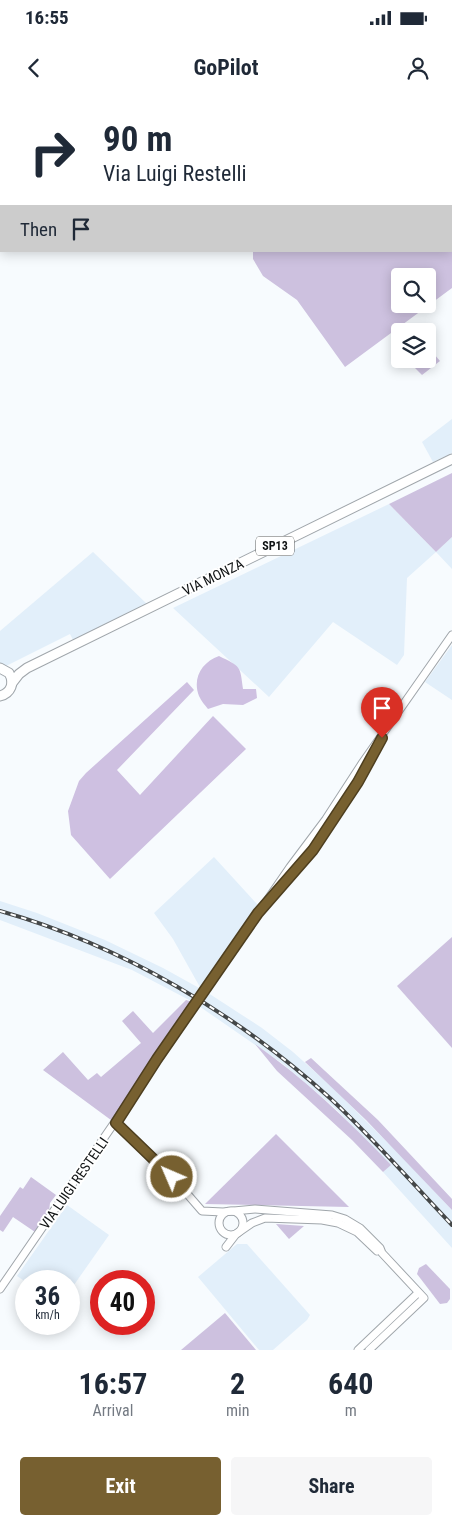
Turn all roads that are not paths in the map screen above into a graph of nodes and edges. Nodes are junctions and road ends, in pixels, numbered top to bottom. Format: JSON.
{"nodes":[{"id":1,"x":452,"y":459,"type":"edge"},
{"id":2,"x":452,"y":634,"type":"edge"},
{"id":3,"x":27,"y":668,"type":"junction"},
{"id":4,"x":3,"y":669,"type":"edge"},
{"id":5,"x":12,"y":683,"type":"junction"},
{"id":6,"x":0,"y":696,"type":"edge"},
{"id":7,"x":116,"y":1123,"type":"junction"},
{"id":8,"x":229,"y":1211,"type":"junction"},
{"id":9,"x":238,"y":1233,"type":"junction"},
{"id":10,"x":226,"y":1247,"type":"dead end"},
{"id":11,"x":382,"y":1254,"type":"junction"},
{"id":12,"x":0,"y":1290,"type":"edge"},
{"id":13,"x":421,"y":1296,"type":"junction"},
{"id":14,"x":358,"y":1350,"type":"edge"},
{"id":15,"x":369,"y":1350,"type":"edge"}],
"edges":[{"from":1,"to":3,"type":"main road","name":"VIA MONZA","number":"SP13"},
{"from":2,"to":7,"type":"street","name":"VIA LUIGI RESTELLI","bridge":true},
{"from":3,"to":4,"type":"main road","name":"VIA MONZA","number":"SP13"},
{"from":3,"to":5,"type":"main road","name":"VIA MONZA","number":"SP13"},
{"from":4,"to":5,"type":"main road","name":"VIA MONZA","number":"SP13"},
{"from":5,"to":6,"type":"main road","name":"VIA MONZA","number":"SP13"},
{"from":7,"to":8,"type":"street"},
{"from":7,"to":12,"type":"street","name":"VIA LUIGI RESTELLI"},
{"from":8,"to":9,"type":"street"},
{"from":8,"to":9,"type":"street"},
{"from":8,"to":11,"type":"street"},
{"from":9,"to":10,"type":"street"},
{"from":9,"to":11,"type":"street"},
{"from":11,"to":13,"type":"street"},
{"from":13,"to":14,"type":"street"},
{"from":13,"to":15,"type":"street"}]}
